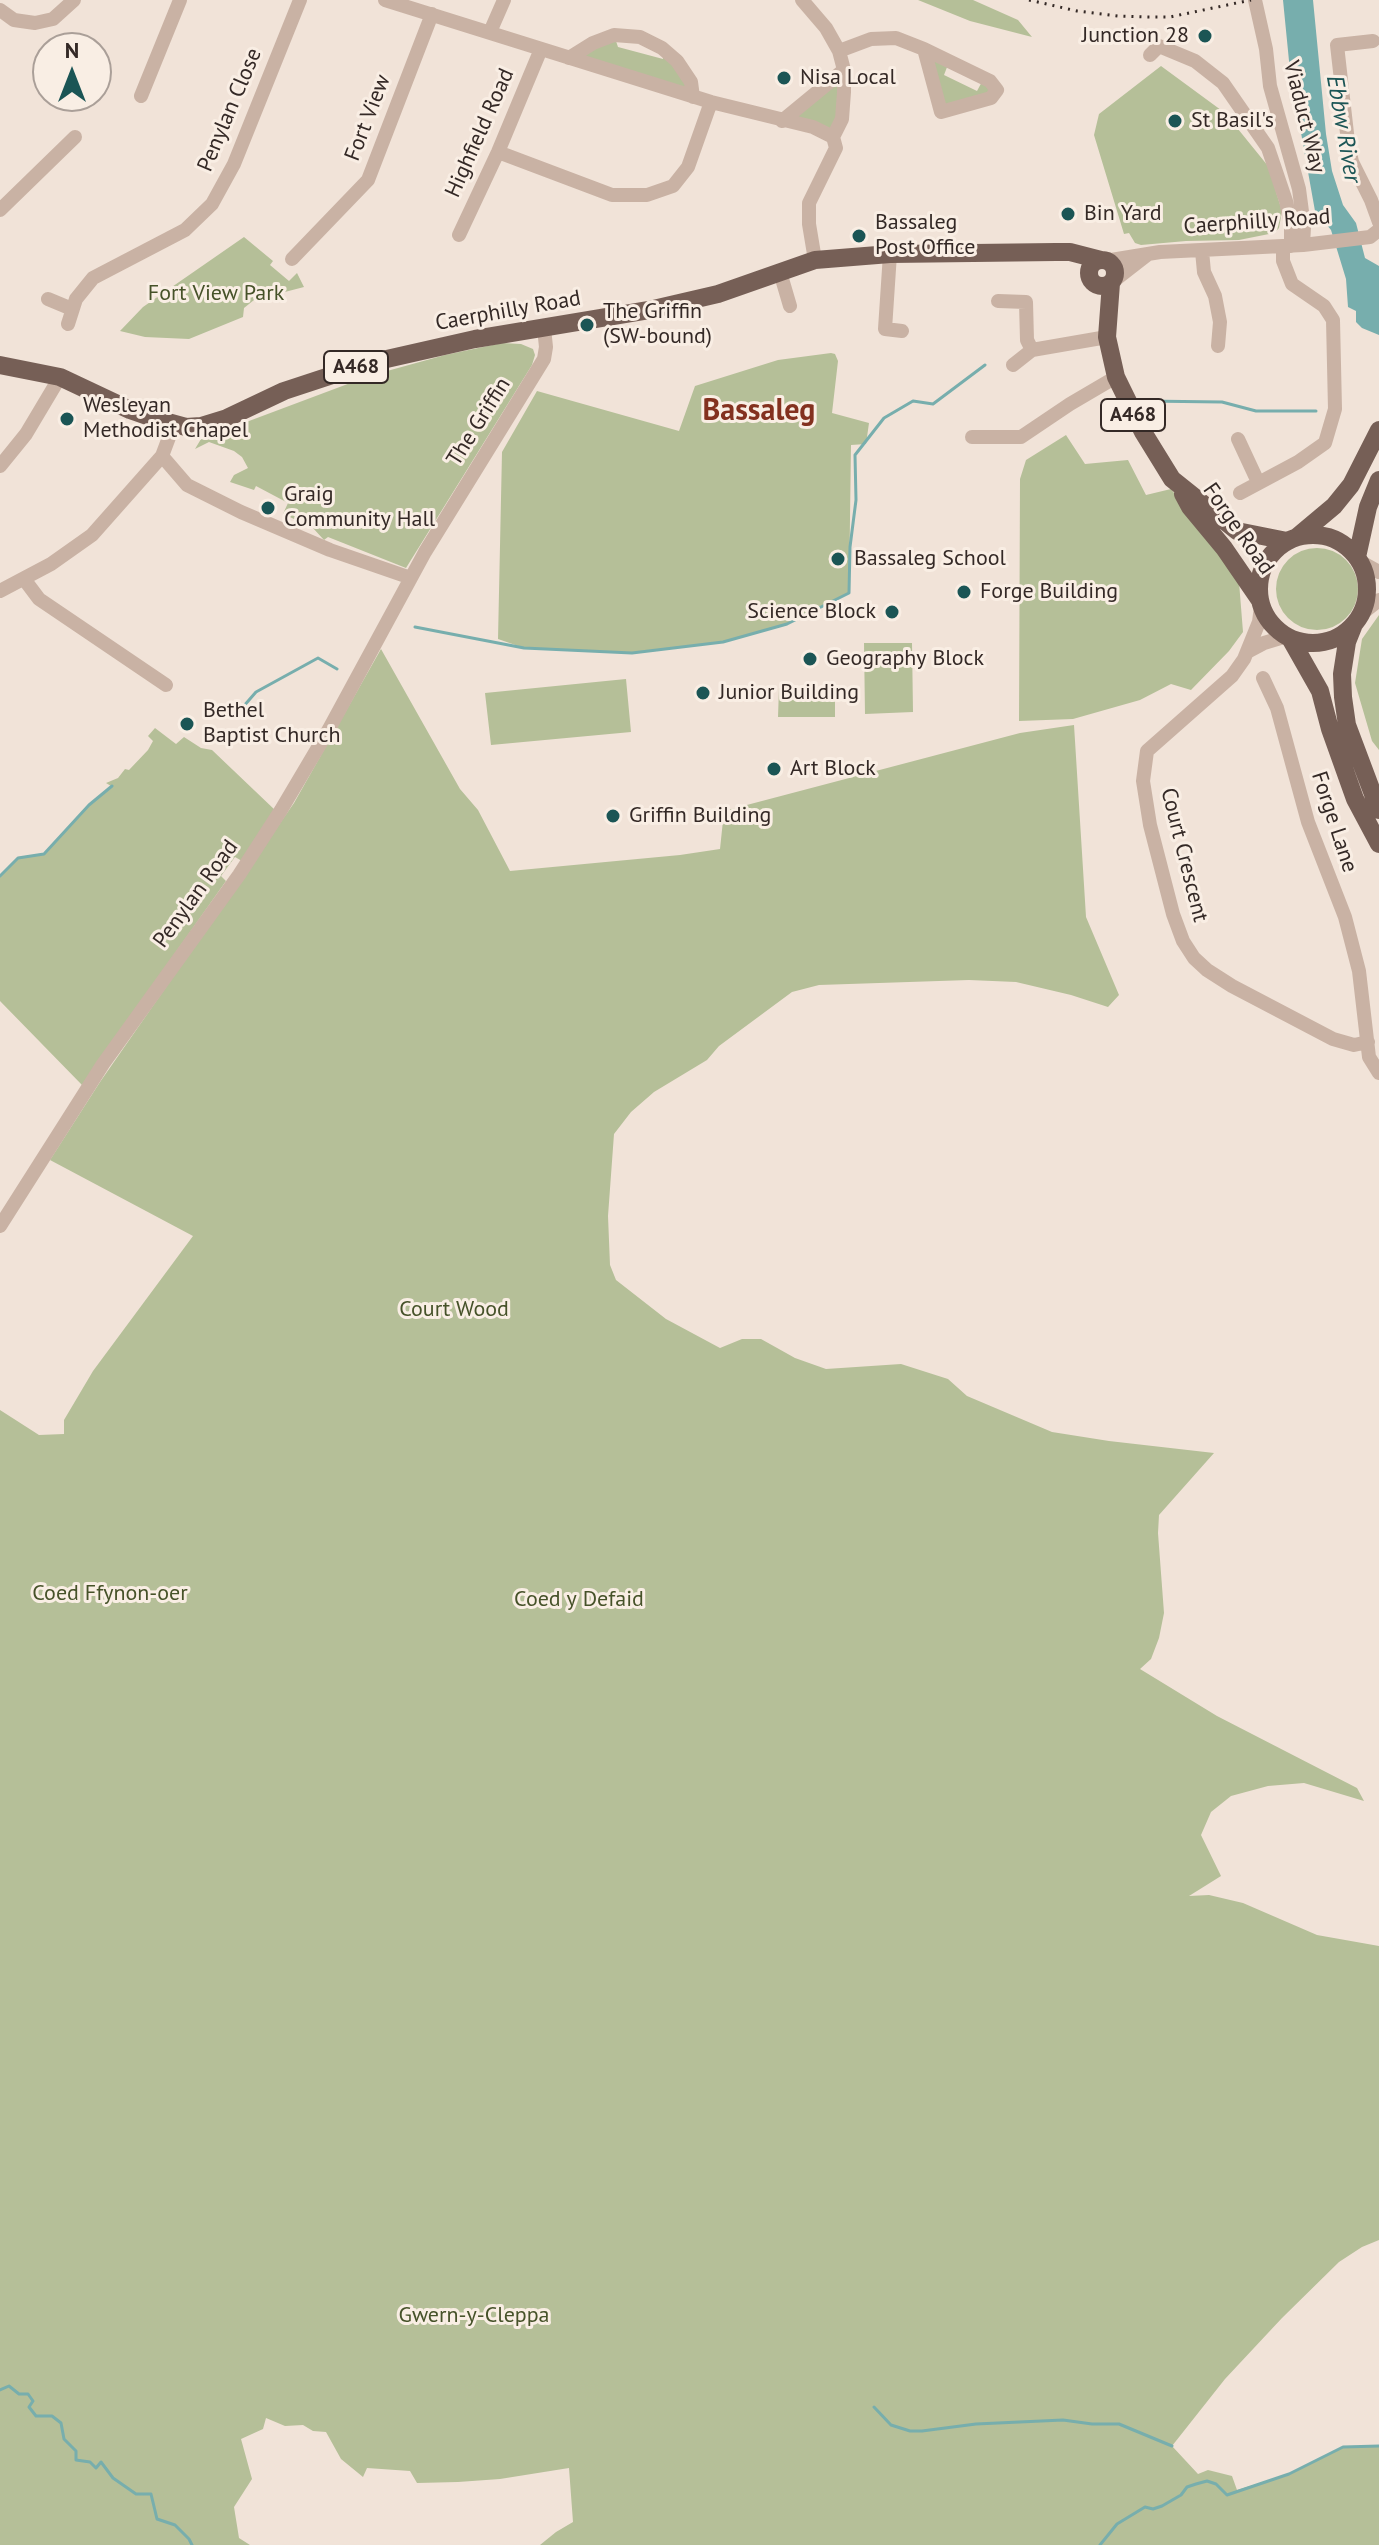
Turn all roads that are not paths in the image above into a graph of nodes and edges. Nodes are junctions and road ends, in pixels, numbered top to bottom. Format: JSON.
{"nodes":[{"id":1,"x":74,"y":0,"type":"edge"},
{"id":2,"x":180,"y":0,"type":"edge"},
{"id":3,"x":300,"y":0,"type":"edge"},
{"id":4,"x":385,"y":0,"type":"edge"},
{"id":5,"x":504,"y":0,"type":"edge"},
{"id":6,"x":802,"y":0,"type":"edge"},
{"id":7,"x":1255,"y":0,"type":"edge"},
{"id":8,"x":0,"y":10,"type":"edge"},
{"id":9,"x":432,"y":14,"type":"junction"},
{"id":10,"x":490,"y":32,"type":"junction"},
{"id":11,"x":1373,"y":41,"type":"dead end"},
{"id":12,"x":541,"y":49,"type":"junction"},
{"id":13,"x":924,"y":49,"type":"junction"},
{"id":14,"x":839,"y":51,"type":"junction"},
{"id":15,"x":1150,"y":55,"type":"dead end"},
{"id":16,"x":569,"y":58,"type":"junction"},
{"id":17,"x":844,"y":70,"type":"junction"},
{"id":18,"x":141,"y":96,"type":"dead end"},
{"id":19,"x":693,"y":97,"type":"junction"},
{"id":20,"x":711,"y":102,"type":"junction"},
{"id":21,"x":782,"y":121,"type":"junction"},
{"id":22,"x":75,"y":137,"type":"dead end"},
{"id":23,"x":833,"y":137,"type":"junction"},
{"id":24,"x":498,"y":152,"type":"junction"},
{"id":25,"x":0,"y":210,"type":"edge"},
{"id":26,"x":1379,"y":222,"type":"edge"},
{"id":27,"x":1374,"y":234,"type":"edge"},
{"id":28,"x":459,"y":235,"type":"dead end"},
{"id":29,"x":1297,"y":246,"type":"junction"},
{"id":30,"x":1202,"y":251,"type":"junction"},
{"id":31,"x":1039,"y":253,"type":"junction"},
{"id":32,"x":890,"y":254,"type":"junction"},
{"id":33,"x":1147,"y":254,"type":"junction"},
{"id":34,"x":292,"y":259,"type":"dead end"},
{"id":35,"x":815,"y":260,"type":"junction"},
{"id":36,"x":1103,"y":260,"type":"junction"},
{"id":37,"x":780,"y":272,"type":"junction"},
{"id":38,"x":1097,"y":280,"type":"junction"},
{"id":39,"x":48,"y":299,"type":"dead end"},
{"id":40,"x":998,"y":301,"type":"dead end"},
{"id":41,"x":790,"y":306,"type":"dead end"},
{"id":42,"x":72,"y":309,"type":"junction"},
{"id":43,"x":68,"y":324,"type":"dead end"},
{"id":44,"x":544,"y":328,"type":"junction"},
{"id":45,"x":902,"y":331,"type":"dead end"},
{"id":46,"x":1107,"y":337,"type":"junction"},
{"id":47,"x":1218,"y":346,"type":"dead end"},
{"id":48,"x":1032,"y":350,"type":"junction"},
{"id":49,"x":0,"y":365,"type":"edge"},
{"id":50,"x":1013,"y":365,"type":"dead end"},
{"id":51,"x":60,"y":377,"type":"junction"},
{"id":52,"x":1116,"y":377,"type":"junction"},
{"id":53,"x":174,"y":424,"type":"junction"},
{"id":54,"x":1379,"y":430,"type":"edge"},
{"id":55,"x":972,"y":437,"type":"dead end"},
{"id":56,"x":1238,"y":439,"type":"dead end"},
{"id":57,"x":162,"y":456,"type":"junction"},
{"id":58,"x":0,"y":466,"type":"edge"},
{"id":59,"x":1379,"y":480,"type":"edge"},
{"id":60,"x":1258,"y":482,"type":"junction"},
{"id":61,"x":1178,"y":484,"type":"junction"},
{"id":62,"x":1240,"y":493,"type":"dead end"},
{"id":63,"x":1292,"y":539,"type":"junction"},
{"id":64,"x":1358,"y":559,"type":"junction"},
{"id":65,"x":1379,"y":572,"type":"edge"},
{"id":66,"x":411,"y":578,"type":"junction"},
{"id":67,"x":24,"y":579,"type":"junction"},
{"id":68,"x":0,"y":591,"type":"edge"},
{"id":69,"x":1379,"y":600,"type":"edge"},
{"id":70,"x":1261,"y":604,"type":"junction"},
{"id":71,"x":1357,"y":620,"type":"junction"},
{"id":72,"x":1289,"y":637,"type":"junction"},
{"id":73,"x":1247,"y":652,"type":"junction"},
{"id":74,"x":1263,"y":678,"type":"dead end"},
{"id":75,"x":166,"y":685,"type":"dead end"},
{"id":76,"x":1379,"y":810,"type":"edge"},
{"id":77,"x":1379,"y":844,"type":"edge"},
{"id":78,"x":1368,"y":1042,"type":"junction"},
{"id":79,"x":1379,"y":1073,"type":"edge"},
{"id":80,"x":0,"y":1226,"type":"edge"}],
"edges":[{"from":1,"to":8,"type":"street"},
{"from":2,"to":18,"type":"street"},
{"from":3,"to":42,"type":"street","name":"Penylan Close"},
{"from":4,"to":9,"type":"street"},
{"from":5,"to":10,"type":"street"},
{"from":6,"to":14,"type":"street"},
{"from":7,"to":29,"type":"street","name":"Viaduct Way"},
{"from":9,"to":10,"type":"street"},
{"from":9,"to":34,"type":"street","name":"Fort View"},
{"from":10,"to":12,"type":"street"},
{"from":11,"to":26,"type":"street"},
{"from":12,"to":16,"type":"street"},
{"from":12,"to":24,"type":"street","name":"Highfield Road"},
{"from":13,"to":13,"type":"street"},
{"from":13,"to":14,"type":"street"},
{"from":14,"to":17,"type":"street"},
{"from":15,"to":29,"type":"street"},
{"from":16,"to":19,"type":"street"},
{"from":16,"to":19,"type":"street"},
{"from":17,"to":21,"type":"street"},
{"from":17,"to":23,"type":"street"},
{"from":19,"to":20,"type":"street"},
{"from":20,"to":21,"type":"street"},
{"from":20,"to":24,"type":"street"},
{"from":21,"to":23,"type":"street"},
{"from":22,"to":25,"type":"street"},
{"from":23,"to":35,"type":"street"},
{"from":24,"to":28,"type":"street","name":"Highfield Road"},
{"from":27,"to":29,"type":"street","name":"Caerphilly Road"},
{"from":29,"to":30,"type":"street","name":"Caerphilly Road"},
{"from":29,"to":60,"type":"street"},
{"from":30,"to":33,"type":"street","name":"Caerphilly Road"},
{"from":30,"to":47,"type":"street"},
{"from":31,"to":32,"type":"main road","name":"Caerphilly Road","number":"A468"},
{"from":31,"to":36,"type":"main road","name":"Caerphilly Road"},
{"from":31,"to":38,"type":"main road","name":"Caerphilly Road"},
{"from":32,"to":35,"type":"main road","name":"Caerphilly Road","number":"A468"},
{"from":32,"to":45,"type":"street"},
{"from":33,"to":36,"type":"street","name":"Caerphilly Road"},
{"from":33,"to":38,"type":"street"},
{"from":35,"to":37,"type":"main road","name":"Caerphilly Road","number":"A468"},
{"from":36,"to":38,"type":"main road"},
{"from":37,"to":41,"type":"street"},
{"from":37,"to":44,"type":"main road","name":"Caerphilly Road","number":"A468"},
{"from":38,"to":46,"type":"main road","name":"Forge Road","number":"A468"},
{"from":39,"to":42,"type":"street"},
{"from":40,"to":48,"type":"street"},
{"from":42,"to":43,"type":"street","name":"Penylan Close"},
{"from":44,"to":53,"type":"main road","name":"Caerphilly Road","number":"A468"},
{"from":44,"to":66,"type":"street","name":"The Griffin"},
{"from":46,"to":48,"type":"street"},
{"from":46,"to":52,"type":"main road","name":"Forge Road","number":"A468"},
{"from":48,"to":50,"type":"street"},
{"from":49,"to":51,"type":"main road","name":"Caerphilly Road","number":"A468"},
{"from":51,"to":53,"type":"main road","name":"Caerphilly Road","number":"A468"},
{"from":51,"to":58,"type":"street"},
{"from":52,"to":55,"type":"street"},
{"from":52,"to":61,"type":"main road","name":"Forge Road","number":"A468"},
{"from":53,"to":57,"type":"street"},
{"from":54,"to":63,"type":"main road"},
{"from":56,"to":60,"type":"street"},
{"from":57,"to":66,"type":"street"},
{"from":57,"to":67,"type":"street"},
{"from":59,"to":64,"type":"main road"},
{"from":60,"to":62,"type":"street"},
{"from":61,"to":63,"type":"main road","name":"Forge Road","number":"A468"},
{"from":61,"to":70,"type":"main road","name":"Forge Road","number":"A468"},
{"from":63,"to":64,"type":"main road"},
{"from":63,"to":70,"type":"main road"},
{"from":64,"to":65,"type":"street"},
{"from":64,"to":71,"type":"main road"},
{"from":66,"to":80,"type":"street","name":"Penylan Road"},
{"from":67,"to":68,"type":"street"},
{"from":67,"to":75,"type":"street"},
{"from":69,"to":71,"type":"street"},
{"from":70,"to":72,"type":"main road"},
{"from":70,"to":73,"type":"street","name":"Court Crescent"},
{"from":71,"to":72,"type":"main road"},
{"from":71,"to":76,"type":"main road"},
{"from":72,"to":73,"type":"street"},
{"from":72,"to":77,"type":"main road"},
{"from":73,"to":78,"type":"street","name":"Court Crescent"},
{"from":74,"to":78,"type":"street","name":"Forge Lane"},
{"from":78,"to":79,"type":"street","name":"Forge Lane"}]}
